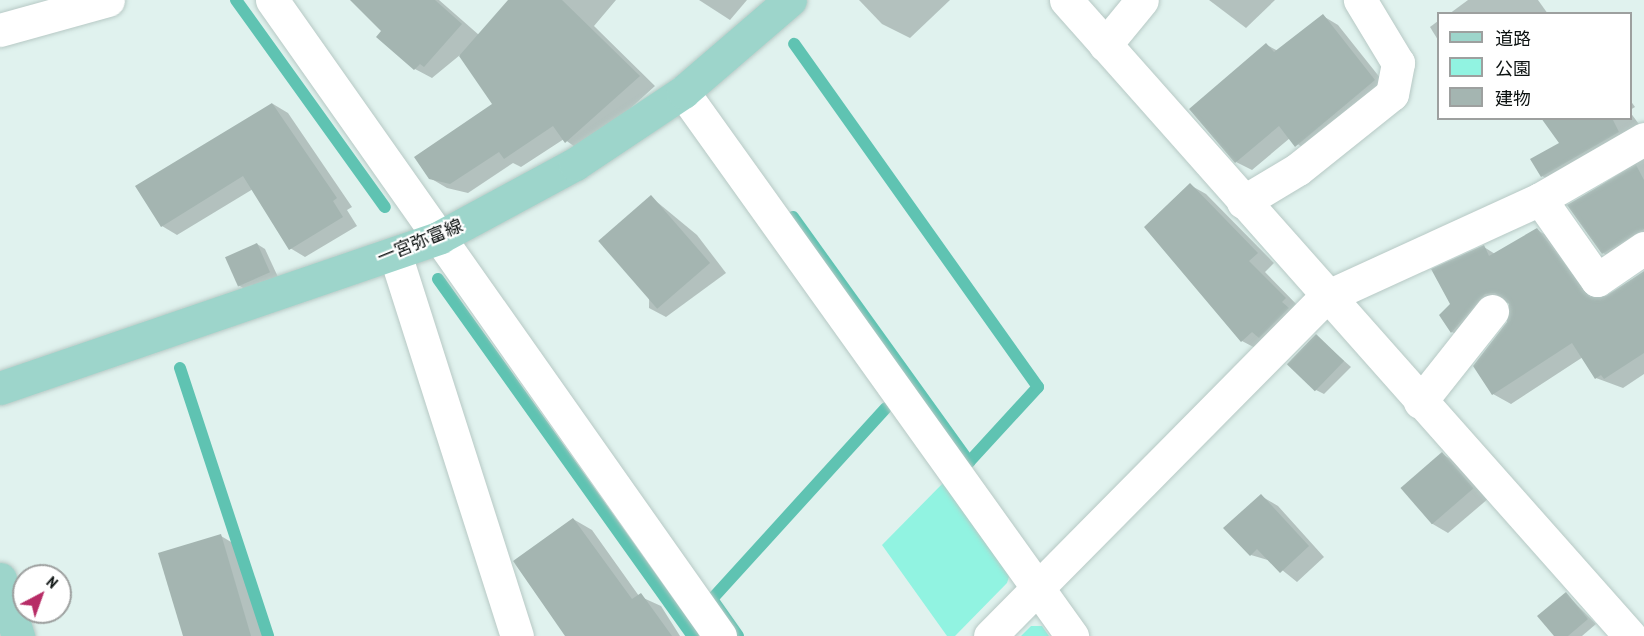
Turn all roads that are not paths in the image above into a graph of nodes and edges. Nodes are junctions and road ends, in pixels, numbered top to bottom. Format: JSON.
{"nodes":[{"id":1,"x":108,"y":0,"type":"edge"},
{"id":2,"x":272,"y":0,"type":"edge"},
{"id":3,"x":790,"y":0,"type":"edge"},
{"id":4,"x":1066,"y":0,"type":"edge"},
{"id":5,"x":1142,"y":0,"type":"edge"},
{"id":6,"x":1360,"y":0,"type":"edge"},
{"id":7,"x":0,"y":30,"type":"edge"},
{"id":8,"x":1105,"y":45,"type":"junction"},
{"id":9,"x":683,"y":92,"type":"junction"},
{"id":10,"x":1644,"y":140,"type":"edge"},
{"id":11,"x":1540,"y":199,"type":"junction"},
{"id":12,"x":1243,"y":202,"type":"junction"},
{"id":13,"x":440,"y":237,"type":"junction"},
{"id":14,"x":1644,"y":248,"type":"edge"},
{"id":15,"x":394,"y":254,"type":"junction"},
{"id":16,"x":1326,"y":297,"type":"junction"},
{"id":17,"x":1492,"y":311,"type":"dead end"},
{"id":18,"x":0,"y":388,"type":"edge"},
{"id":19,"x":1420,"y":402,"type":"junction"},
{"id":20,"x":0,"y":579,"type":"edge"},
{"id":21,"x":1037,"y":588,"type":"junction"},
{"id":22,"x":18,"y":636,"type":"edge"},
{"id":23,"x":517,"y":636,"type":"edge"},
{"id":24,"x":720,"y":636,"type":"edge"},
{"id":25,"x":990,"y":636,"type":"edge"},
{"id":26,"x":1072,"y":636,"type":"edge"},
{"id":27,"x":1630,"y":636,"type":"edge"}],
"edges":[{"from":1,"to":7,"type":"street"},
{"from":2,"to":13,"type":"street"},
{"from":3,"to":9,"type":"main road","name":"一宮弥富線"},
{"from":4,"to":8,"type":"street"},
{"from":5,"to":8,"type":"street"},
{"from":6,"to":12,"type":"street"},
{"from":8,"to":12,"type":"street"},
{"from":9,"to":13,"type":"main road","name":"一宮弥富線"},
{"from":9,"to":21,"type":"street"},
{"from":10,"to":11,"type":"street"},
{"from":11,"to":14,"type":"street"},
{"from":11,"to":16,"type":"street"},
{"from":12,"to":16,"type":"street"},
{"from":13,"to":15,"type":"main road","name":"一宮弥富線"},
{"from":13,"to":24,"type":"street"},
{"from":15,"to":18,"type":"main road","name":"一宮弥富線"},
{"from":15,"to":23,"type":"street"},
{"from":16,"to":19,"type":"street"},
{"from":16,"to":21,"type":"street"},
{"from":17,"to":19,"type":"street"},
{"from":19,"to":27,"type":"street"},
{"from":20,"to":22,"type":"main road"},
{"from":21,"to":25,"type":"street"},
{"from":21,"to":26,"type":"street"}]}
